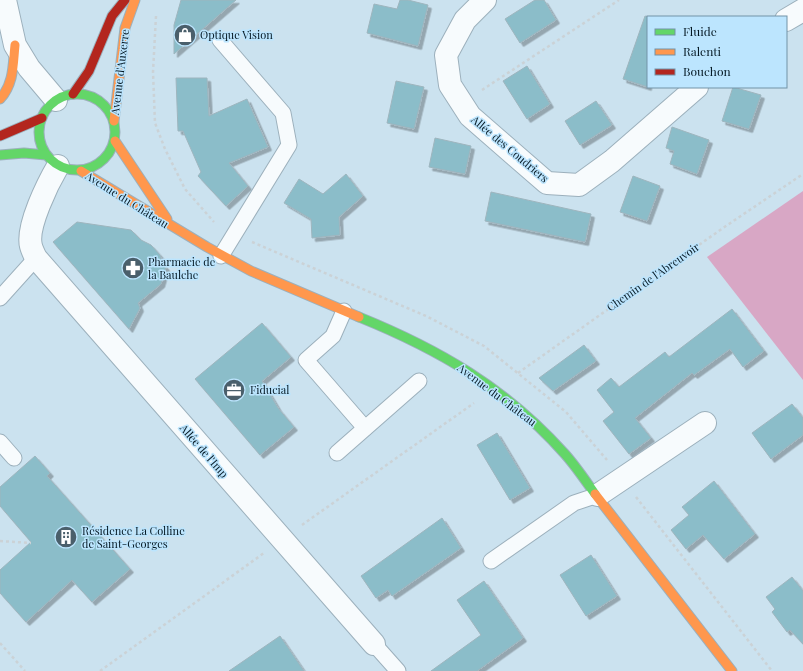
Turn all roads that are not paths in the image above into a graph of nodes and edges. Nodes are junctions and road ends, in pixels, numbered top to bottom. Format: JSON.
{"nodes":[{"id":1,"x":5,"y":0,"type":"edge"},
{"id":2,"x":125,"y":0,"type":"edge"},
{"id":3,"x":135,"y":0,"type":"edge"},
{"id":4,"x":485,"y":0,"type":"edge"},
{"id":5,"x":803,"y":10,"type":"edge"},
{"id":6,"x":787,"y":19,"type":"edge"},
{"id":7,"x":220,"y":40,"type":"dead end"},
{"id":8,"x":16,"y":45,"type":"junction"},
{"id":9,"x":696,"y":88,"type":"edge"},
{"id":10,"x":65,"y":97,"type":"junction"},
{"id":11,"x":0,"y":99,"type":"edge"},
{"id":12,"x":42,"y":118,"type":"junction"},
{"id":13,"x":114,"y":121,"type":"junction"},
{"id":14,"x":0,"y":136,"type":"edge"},
{"id":15,"x":115,"y":141,"type":"junction"},
{"id":16,"x":0,"y":155,"type":"edge"},
{"id":17,"x":52,"y":160,"type":"junction"},
{"id":18,"x":81,"y":171,"type":"junction"},
{"id":19,"x":174,"y":229,"type":"junction"},
{"id":20,"x":221,"y":256,"type":"junction"},
{"id":21,"x":36,"y":258,"type":"junction"},
{"id":22,"x":0,"y":298,"type":"edge"},
{"id":23,"x":344,"y":311,"type":"junction"},
{"id":24,"x":419,"y":381,"type":"dead end"},
{"id":25,"x":705,"y":423,"type":"dead end"},
{"id":26,"x":365,"y":428,"type":"junction"},
{"id":27,"x":0,"y":442,"type":"edge"},
{"id":28,"x":337,"y":453,"type":"dead end"},
{"id":29,"x":14,"y":458,"type":"dead end"},
{"id":30,"x":598,"y":495,"type":"junction"},
{"id":31,"x":491,"y":561,"type":"dead end"},
{"id":32,"x":374,"y":644,"type":"joint"},
{"id":33,"x":398,"y":671,"type":"edge"},
{"id":34,"x":732,"y":671,"type":"edge"}],
"edges":[{"from":1,"to":8,"type":"street"},
{"from":2,"to":10,"type":"street","name":"Avenue d'Auxerre"},
{"from":3,"to":13,"type":"street","name":"Avenue d'Auxerre"},
{"from":4,"to":9,"type":"street","name":"Allée des Coudriers"},
{"from":5,"to":6,"type":"street"},
{"from":7,"to":20,"type":"lane"},
{"from":8,"to":10,"type":"street"},
{"from":8,"to":11,"type":"street"},
{"from":10,"to":12,"type":"street"},
{"from":10,"to":13,"type":"street"},
{"from":12,"to":14,"type":"street"},
{"from":12,"to":17,"type":"street"},
{"from":13,"to":15,"type":"street"},
{"from":15,"to":18,"type":"street"},
{"from":15,"to":19,"type":"street","name":"Avenue du Château"},
{"from":16,"to":17,"type":"street"},
{"from":17,"to":18,"type":"street"},
{"from":17,"to":21,"type":"street"},
{"from":18,"to":19,"type":"street","name":"Avenue du Château"},
{"from":19,"to":20,"type":"street","name":"Avenue du Château"},
{"from":20,"to":23,"type":"street","name":"Avenue du Château"},
{"from":21,"to":22,"type":"lane"},
{"from":21,"to":32,"type":"street","name":"Allée de l'Imp"},
{"from":23,"to":26,"type":"lane"},
{"from":23,"to":30,"type":"street","name":"Avenue du Château"},
{"from":24,"to":26,"type":"lane"},
{"from":25,"to":30,"type":"street"},
{"from":26,"to":28,"type":"lane"},
{"from":27,"to":29,"type":"lane"},
{"from":30,"to":31,"type":"lane"},
{"from":30,"to":34,"type":"street","name":"Avenue du Château"},
{"from":32,"to":33,"type":"lane"}]}
